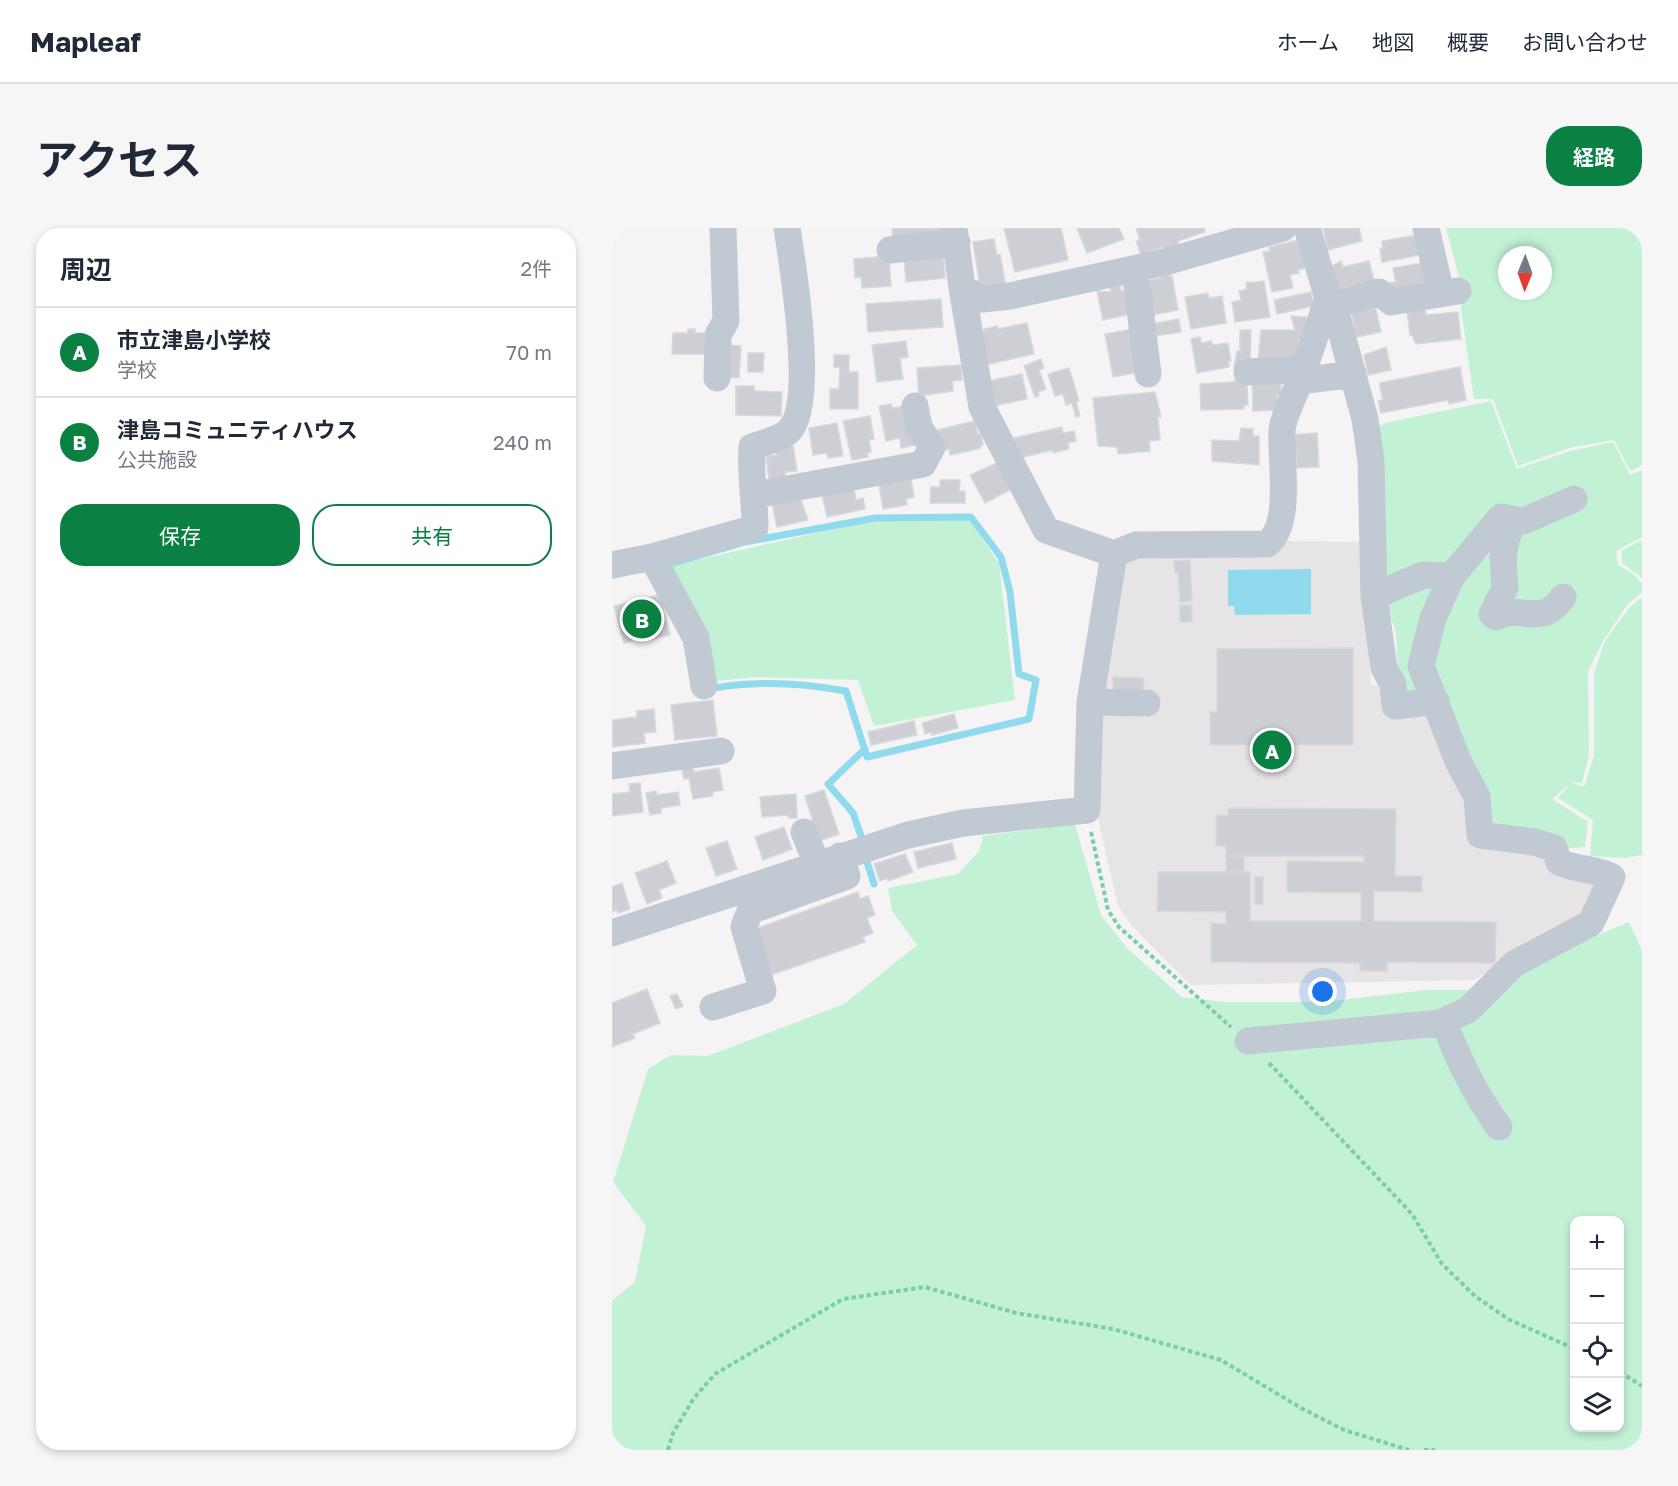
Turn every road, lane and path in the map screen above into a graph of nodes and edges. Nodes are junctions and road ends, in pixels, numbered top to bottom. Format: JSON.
{"nodes":[{"id":1,"x":723,"y":228,"type":"edge"},
{"id":2,"x":787,"y":228,"type":"edge"},
{"id":3,"x":1283,"y":228,"type":"edge"},
{"id":4,"x":1307,"y":228,"type":"edge"},
{"id":5,"x":1426,"y":228,"type":"edge"},
{"id":6,"x":956,"y":235,"type":"edge"},
{"id":7,"x":890,"y":250,"type":"dead end"},
{"id":8,"x":1135,"y":269,"type":"junction"},
{"id":9,"x":962,"y":288,"type":"junction"},
{"id":10,"x":1330,"y":302,"type":"junction"},
{"id":11,"x":1247,"y":372,"type":"dead end"},
{"id":12,"x":1148,"y":374,"type":"dead end"},
{"id":13,"x":1353,"y":374,"type":"junction"},
{"id":14,"x":1301,"y":375,"type":"junction"},
{"id":15,"x":717,"y":378,"type":"dead end"},
{"id":16,"x":915,"y":406,"type":"dead end"},
{"id":17,"x":755,"y":495,"type":"junction"},
{"id":18,"x":1574,"y":499,"type":"dead end"},
{"id":19,"x":1513,"y":521,"type":"junction"},
{"id":20,"x":1114,"y":554,"type":"junction"},
{"id":21,"x":652,"y":557,"type":"junction"},
{"id":22,"x":612,"y":565,"type":"edge"},
{"id":23,"x":1452,"y":576,"type":"junction"},
{"id":24,"x":1374,"y":596,"type":"junction"},
{"id":25,"x":1563,"y":597,"type":"dead end"},
{"id":26,"x":704,"y":686,"type":"dead end"},
{"id":27,"x":1436,"y":700,"type":"junction"},
{"id":28,"x":1090,"y":702,"type":"junction"},
{"id":29,"x":1147,"y":703,"type":"dead end"},
{"id":30,"x":721,"y":751,"type":"dead end"},
{"id":31,"x":612,"y":766,"type":"edge"},
{"id":32,"x":1087,"y":810,"type":"junction"},
{"id":33,"x":804,"y":832,"type":"dead end"},
{"id":34,"x":829,"y":860,"type":"junction"},
{"id":35,"x":612,"y":933,"type":"edge"},
{"id":36,"x":713,"y":1007,"type":"dead end"},
{"id":37,"x":1444,"y":1021,"type":"junction"},
{"id":38,"x":1248,"y":1041,"type":"junction"},
{"id":39,"x":1499,"y":1127,"type":"dead end"},
{"id":40,"x":1570,"y":1347,"type":"edge"},
{"id":41,"x":1624,"y":1375,"type":"edge"},
{"id":42,"x":1642,"y":1386,"type":"edge"},
{"id":43,"x":668,"y":1450,"type":"edge"},
{"id":44,"x":1409,"y":1450,"type":"edge"},
{"id":45,"x":1424,"y":1450,"type":"edge"},
{"id":46,"x":1435,"y":1450,"type":"edge"}],
"edges":[{"from":1,"to":15,"type":"street"},
{"from":2,"to":17,"type":"street"},
{"from":3,"to":8,"type":"street"},
{"from":4,"to":10,"type":"street"},
{"from":5,"to":10,"type":"street"},
{"from":6,"to":7,"type":"street"},
{"from":6,"to":9,"type":"street"},
{"from":8,"to":9,"type":"street"},
{"from":8,"to":12,"type":"street"},
{"from":9,"to":20,"type":"street"},
{"from":10,"to":13,"type":"street"},
{"from":10,"to":14,"type":"street"},
{"from":11,"to":14,"type":"street"},
{"from":13,"to":14,"type":"street"},
{"from":13,"to":24,"type":"street"},
{"from":14,"to":20,"type":"street"},
{"from":16,"to":17,"type":"street"},
{"from":17,"to":21,"type":"street"},
{"from":18,"to":19,"type":"street"},
{"from":19,"to":23,"type":"street"},
{"from":19,"to":25,"type":"street"},
{"from":20,"to":28,"type":"street"},
{"from":21,"to":22,"type":"street"},
{"from":21,"to":26,"type":"street"},
{"from":23,"to":24,"type":"street"},
{"from":23,"to":27,"type":"street"},
{"from":24,"to":27,"type":"street"},
{"from":27,"to":37,"type":"street"},
{"from":28,"to":29,"type":"street"},
{"from":28,"to":32,"type":"street"},
{"from":30,"to":31,"type":"street"},
{"from":32,"to":34,"type":"street"},
{"from":32,"to":38,"type":"path"},
{"from":33,"to":34,"type":"street"},
{"from":34,"to":35,"type":"street"},
{"from":34,"to":36,"type":"street"},
{"from":37,"to":38,"type":"street"},
{"from":37,"to":39,"type":"street"},
{"from":38,"to":40,"type":"path"},
{"from":41,"to":42,"type":"path"},
{"from":43,"to":44,"type":"path"},
{"from":45,"to":46,"type":"path"}]}
